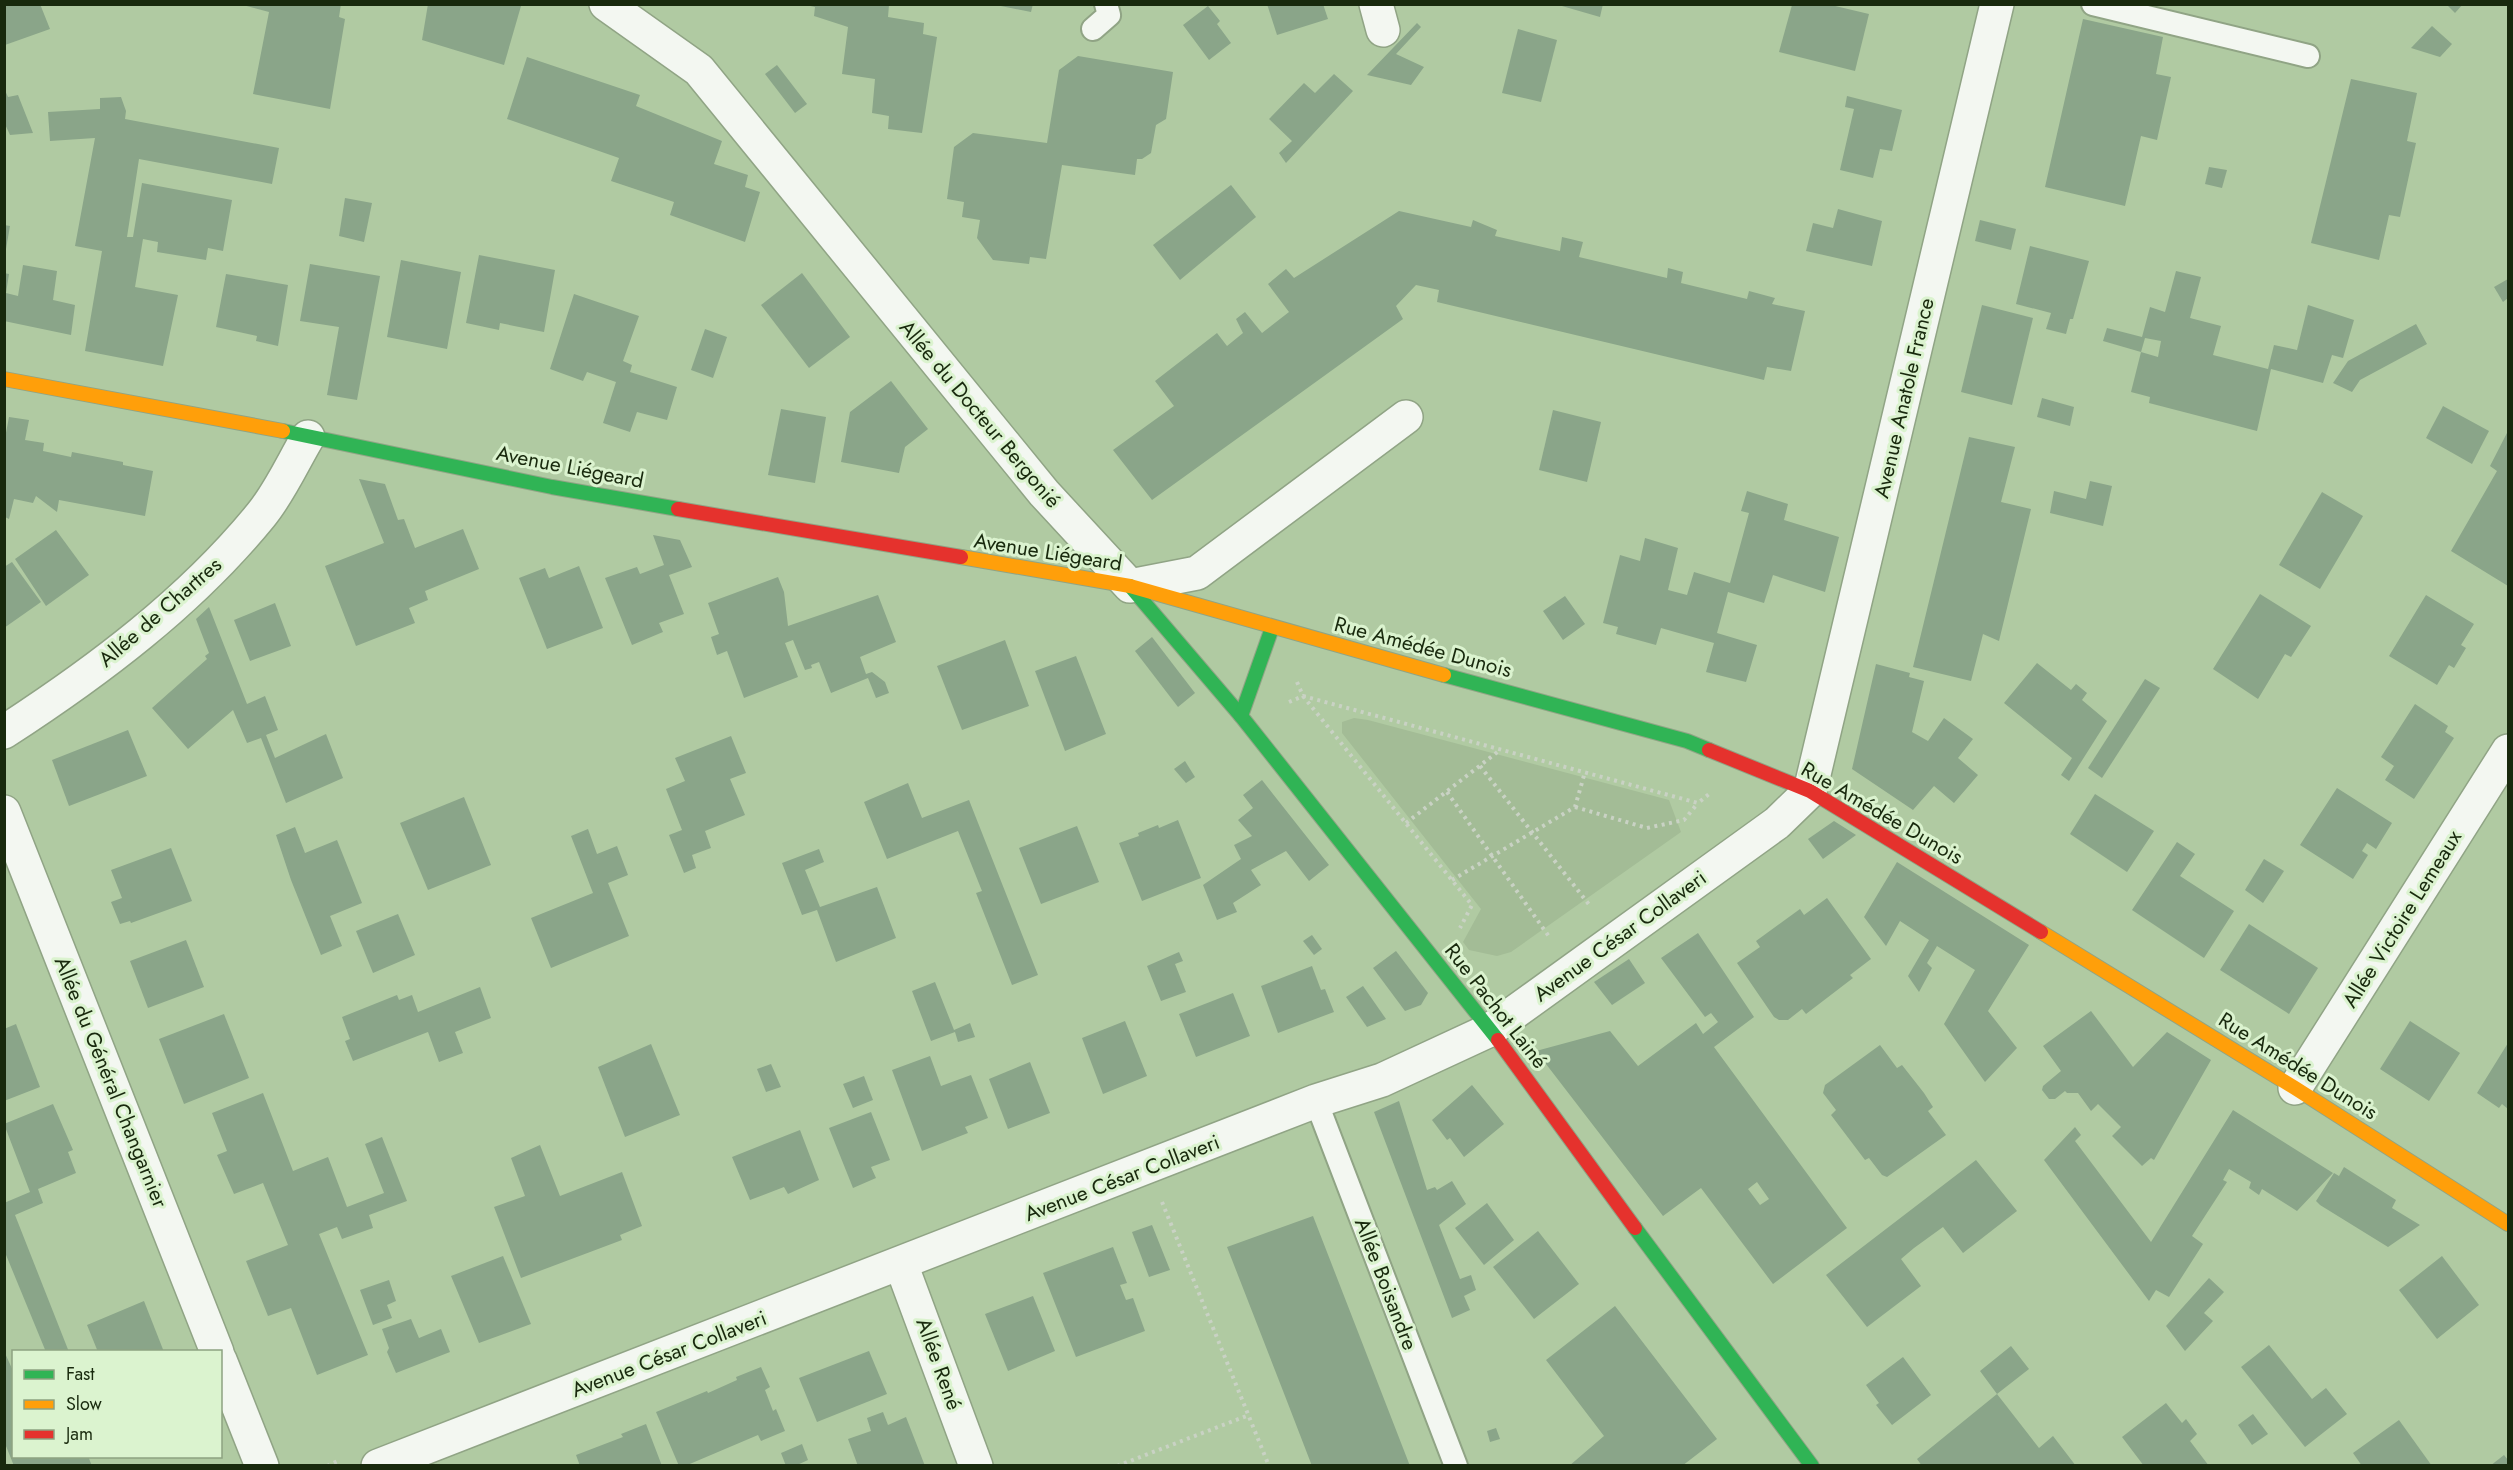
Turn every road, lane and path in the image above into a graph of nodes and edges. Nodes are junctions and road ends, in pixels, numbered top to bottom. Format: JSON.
{"nodes":[{"id":1,"x":606,"y":4,"type":"edge"},
{"id":2,"x":1106,"y":4,"type":"edge"},
{"id":3,"x":1997,"y":4,"type":"edge"},
{"id":4,"x":2093,"y":4,"type":"edge"},
{"id":5,"x":1093,"y":29,"type":"dead end"},
{"id":6,"x":2308,"y":56,"type":"dead end"},
{"id":7,"x":4,"y":379,"type":"edge"},
{"id":8,"x":1406,"y":417,"type":"dead end"},
{"id":9,"x":308,"y":437,"type":"junction"},
{"id":10,"x":1130,"y":586,"type":"junction"},
{"id":11,"x":1273,"y":628,"type":"junction"},
{"id":12,"x":1303,"y":696,"type":"junction"},
{"id":13,"x":1245,"y":721,"type":"junction"},
{"id":14,"x":4,"y":732,"type":"edge"},
{"id":15,"x":1501,"y":750,"type":"junction"},
{"id":16,"x":2508,"y":751,"type":"edge"},
{"id":17,"x":1744,"y":764,"type":"junction"},
{"id":18,"x":1480,"y":766,"type":"junction"},
{"id":19,"x":1585,"y":772,"type":"junction"},
{"id":20,"x":1810,"y":791,"type":"junction"},
{"id":21,"x":1447,"y":792,"type":"junction"},
{"id":22,"x":1698,"y":803,"type":"junction"},
{"id":23,"x":1575,"y":807,"type":"junction"},
{"id":24,"x":4,"y":812,"type":"edge"},
{"id":25,"x":1406,"y":823,"type":"junction"},
{"id":26,"x":1531,"y":834,"type":"junction"},
{"id":27,"x":1493,"y":856,"type":"junction"},
{"id":28,"x":1452,"y":880,"type":"junction"},
{"id":29,"x":1593,"y":911,"type":"dead end"},
{"id":30,"x":1552,"y":940,"type":"dead end"},
{"id":31,"x":1438,"y":964,"type":"junction"},
{"id":32,"x":1490,"y":1030,"type":"junction"},
{"id":33,"x":2295,"y":1088,"type":"junction"},
{"id":34,"x":1316,"y":1101,"type":"junction"},
{"id":35,"x":1148,"y":1168,"type":"junction"},
{"id":36,"x":2508,"y":1224,"type":"edge"},
{"id":37,"x":901,"y":1264,"type":"junction"},
{"id":38,"x":216,"y":1350,"type":"edge"},
{"id":39,"x":222,"y":1365,"type":"edge"},
{"id":40,"x":1249,"y":1415,"type":"junction"},
{"id":41,"x":262,"y":1466,"type":"edge"},
{"id":42,"x":378,"y":1466,"type":"edge"},
{"id":43,"x":976,"y":1466,"type":"edge"},
{"id":44,"x":1117,"y":1466,"type":"edge"},
{"id":45,"x":1269,"y":1466,"type":"edge"},
{"id":46,"x":1456,"y":1466,"type":"edge"},
{"id":47,"x":1812,"y":1466,"type":"edge"}],
"edges":[{"from":1,"to":10,"type":"street","name":"Allée du Docteur Bergonié"},
{"from":2,"to":5,"type":"lane"},
{"from":3,"to":20,"type":"street","name":"Avenue Anatole France"},
{"from":4,"to":6,"type":"lane"},
{"from":7,"to":9,"type":"street","name":"Avenue Liégeard"},
{"from":8,"to":10,"type":"street"},
{"from":9,"to":10,"type":"street","name":"Avenue Liégeard"},
{"from":9,"to":14,"type":"street","name":"Allée de Chartres"},
{"from":10,"to":11,"type":"street","name":"Rue Amédée Dunois"},
{"from":10,"to":13,"type":"street","name":"Rue Pachot Lainé"},
{"from":11,"to":12,"type":"path"},
{"from":11,"to":13,"type":"street"},
{"from":11,"to":17,"type":"street","name":"Rue Amédée Dunois"},
{"from":12,"to":13,"type":"path"},
{"from":12,"to":15,"type":"path"},
{"from":12,"to":25,"type":"path"},
{"from":13,"to":31,"type":"street","name":"Rue Pachot Lainé"},
{"from":15,"to":18,"type":"path"},
{"from":15,"to":19,"type":"path"},
{"from":16,"to":33,"type":"street","name":"Allée Victoire Lemeaux"},
{"from":17,"to":20,"type":"street","name":"Rue Amédée Dunois"},
{"from":17,"to":22,"type":"path"},
{"from":18,"to":21,"type":"path"},
{"from":18,"to":26,"type":"path"},
{"from":19,"to":22,"type":"path"},
{"from":19,"to":23,"type":"path"},
{"from":20,"to":32,"type":"street","name":"Avenue César Collaveri"},
{"from":20,"to":33,"type":"street","name":"Rue Amédée Dunois"},
{"from":21,"to":25,"type":"path"},
{"from":21,"to":27,"type":"path"},
{"from":22,"to":23,"type":"path"},
{"from":23,"to":26,"type":"path"},
{"from":24,"to":38,"type":"street","name":"Allée du Général Changarnier"},
{"from":25,"to":28,"type":"path"},
{"from":26,"to":27,"type":"path"},
{"from":26,"to":29,"type":"path"},
{"from":27,"to":28,"type":"path"},
{"from":27,"to":30,"type":"path"},
{"from":28,"to":31,"type":"path"},
{"from":31,"to":32,"type":"street","name":"Rue Pachot Lainé"},
{"from":32,"to":34,"type":"street","name":"Avenue César Collaveri"},
{"from":32,"to":47,"type":"street","name":"Rue Pachot Lainé"},
{"from":33,"to":36,"type":"street","name":"Rue Amédée Dunois"},
{"from":34,"to":35,"type":"street","name":"Avenue César Collaveri"},
{"from":34,"to":46,"type":"lane","name":"Allée Boisandre"},
{"from":35,"to":37,"type":"street","name":"Avenue César Collaveri"},
{"from":35,"to":40,"type":"path"},
{"from":37,"to":42,"type":"street","name":"Avenue César Collaveri"},
{"from":37,"to":43,"type":"street","name":"Allée René"},
{"from":39,"to":41,"type":"street"},
{"from":40,"to":44,"type":"path"},
{"from":40,"to":45,"type":"path"}]}
